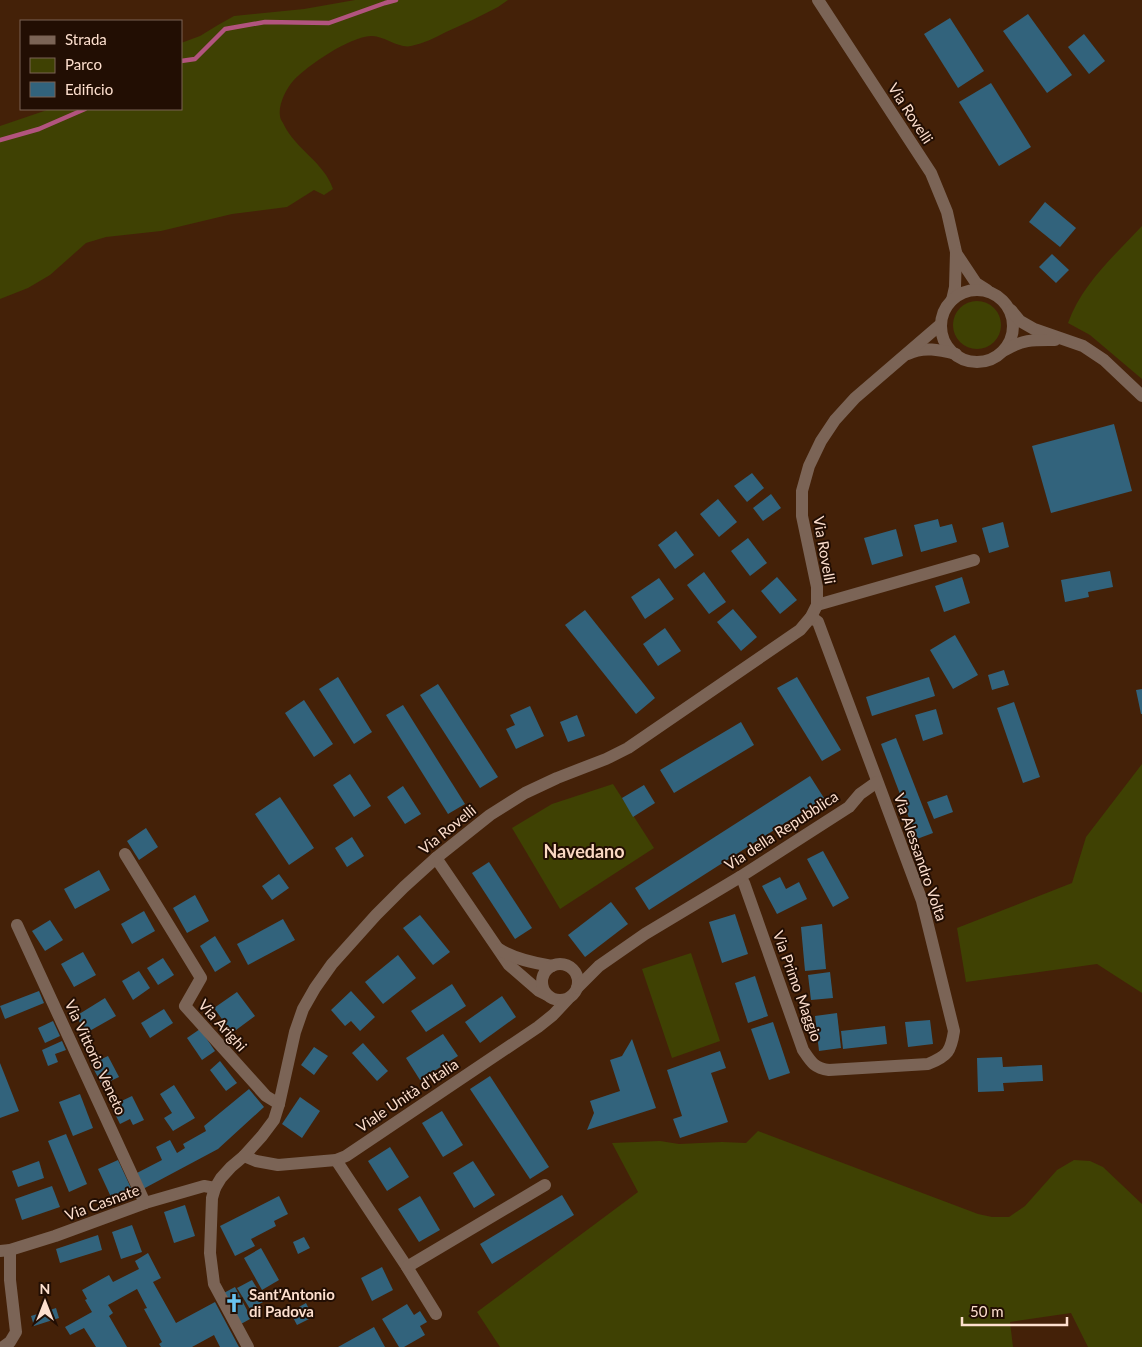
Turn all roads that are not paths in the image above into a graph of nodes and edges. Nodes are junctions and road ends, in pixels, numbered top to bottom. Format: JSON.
{"nodes":[{"id":1,"x":818,"y":0,"type":"edge"},
{"id":2,"x":956,"y":252,"type":"junction"},
{"id":3,"x":990,"y":292,"type":"junction"},
{"id":4,"x":952,"y":300,"type":"junction"},
{"id":5,"x":1007,"y":305,"type":"junction"},
{"id":6,"x":941,"y":324,"type":"junction"},
{"id":7,"x":1065,"y":340,"type":"junction"},
{"id":8,"x":1002,"y":352,"type":"junction"},
{"id":9,"x":956,"y":354,"type":"junction"},
{"id":10,"x":902,"y":358,"type":"junction"},
{"id":11,"x":1142,"y":396,"type":"edge"},
{"id":12,"x":974,"y":560,"type":"dead end"},
{"id":13,"x":817,"y":605,"type":"junction"},
{"id":14,"x":811,"y":617,"type":"junction"},
{"id":15,"x":877,"y":782,"type":"junction"},
{"id":16,"x":126,"y":854,"type":"dead end"},
{"id":17,"x":436,"y":858,"type":"junction"},
{"id":18,"x":740,"y":877,"type":"junction"},
{"id":19,"x":17,"y":925,"type":"dead end"},
{"id":20,"x":496,"y":948,"type":"junction"},
{"id":21,"x":552,"y":966,"type":"junction"},
{"id":22,"x":599,"y":966,"type":"junction"},
{"id":23,"x":571,"y":968,"type":"junction"},
{"id":24,"x":577,"y":988,"type":"junction"},
{"id":25,"x":547,"y":995,"type":"junction"},
{"id":26,"x":568,"y":999,"type":"junction"},
{"id":27,"x":954,"y":1030,"type":"joint"},
{"id":28,"x":279,"y":1104,"type":"junction"},
{"id":29,"x":244,"y":1156,"type":"junction"},
{"id":30,"x":336,"y":1160,"type":"junction"},
{"id":31,"x":545,"y":1186,"type":"dead end"},
{"id":32,"x":215,"y":1188,"type":"junction"},
{"id":33,"x":145,"y":1203,"type":"junction"},
{"id":34,"x":5,"y":1250,"type":"edge"},
{"id":35,"x":407,"y":1267,"type":"junction"},
{"id":36,"x":436,"y":1314,"type":"dead end"},
{"id":37,"x":3,"y":1347,"type":"edge"},
{"id":38,"x":248,"y":1347,"type":"edge"}],
"edges":[{"from":1,"to":2,"type":"street","name":"Via Rovelli"},
{"from":2,"to":3,"type":"street","name":"Via Rovelli"},
{"from":2,"to":4,"type":"street","name":"Via Rovelli"},
{"from":3,"to":4,"type":"street"},
{"from":3,"to":5,"type":"street"},
{"from":4,"to":6,"type":"street"},
{"from":5,"to":7,"type":"street"},
{"from":5,"to":8,"type":"street"},
{"from":6,"to":9,"type":"street"},
{"from":6,"to":10,"type":"street","name":"Via Rovelli"},
{"from":7,"to":8,"type":"street"},
{"from":7,"to":11,"type":"street"},
{"from":8,"to":9,"type":"street"},
{"from":9,"to":10,"type":"street","name":"Via Rovelli"},
{"from":10,"to":13,"type":"street","name":"Via Rovelli"},
{"from":12,"to":13,"type":"street","name":"Via Rovelli"},
{"from":13,"to":14,"type":"street","name":"Via Rovelli"},
{"from":14,"to":15,"type":"street"},
{"from":14,"to":17,"type":"street","name":"Via Rovelli"},
{"from":15,"to":18,"type":"street","name":"Via della Repubblica"},
{"from":15,"to":27,"type":"street","name":"Via Alessandro Volta"},
{"from":16,"to":28,"type":"street","name":"Via Arighi"},
{"from":17,"to":20,"type":"street"},
{"from":17,"to":28,"type":"street","name":"Via Rovelli"},
{"from":18,"to":22,"type":"street","name":"Via della Repubblica"},
{"from":18,"to":27,"type":"street","name":"Via Primo Maggio"},
{"from":19,"to":33,"type":"street","name":"Via Vittorio Veneto"},
{"from":20,"to":21,"type":"street"},
{"from":20,"to":25,"type":"street"},
{"from":21,"to":23,"type":"street"},
{"from":21,"to":25,"type":"street"},
{"from":22,"to":23,"type":"street"},
{"from":22,"to":24,"type":"street","name":"Via della Repubblica"},
{"from":23,"to":24,"type":"street"},
{"from":24,"to":26,"type":"street"},
{"from":25,"to":26,"type":"street"},
{"from":26,"to":30,"type":"street","name":"Viale Unità d'Italia"},
{"from":28,"to":29,"type":"street","name":"Via Rovelli"},
{"from":29,"to":30,"type":"street","name":"Viale Unità d'Italia"},
{"from":29,"to":32,"type":"street","name":"Via Rovelli"},
{"from":30,"to":35,"type":"street"},
{"from":31,"to":35,"type":"street"},
{"from":32,"to":33,"type":"street","name":"Via Casnate"},
{"from":32,"to":38,"type":"street"},
{"from":33,"to":34,"type":"street","name":"Via Casnate"},
{"from":34,"to":37,"type":"street"},
{"from":35,"to":36,"type":"street"}]}
